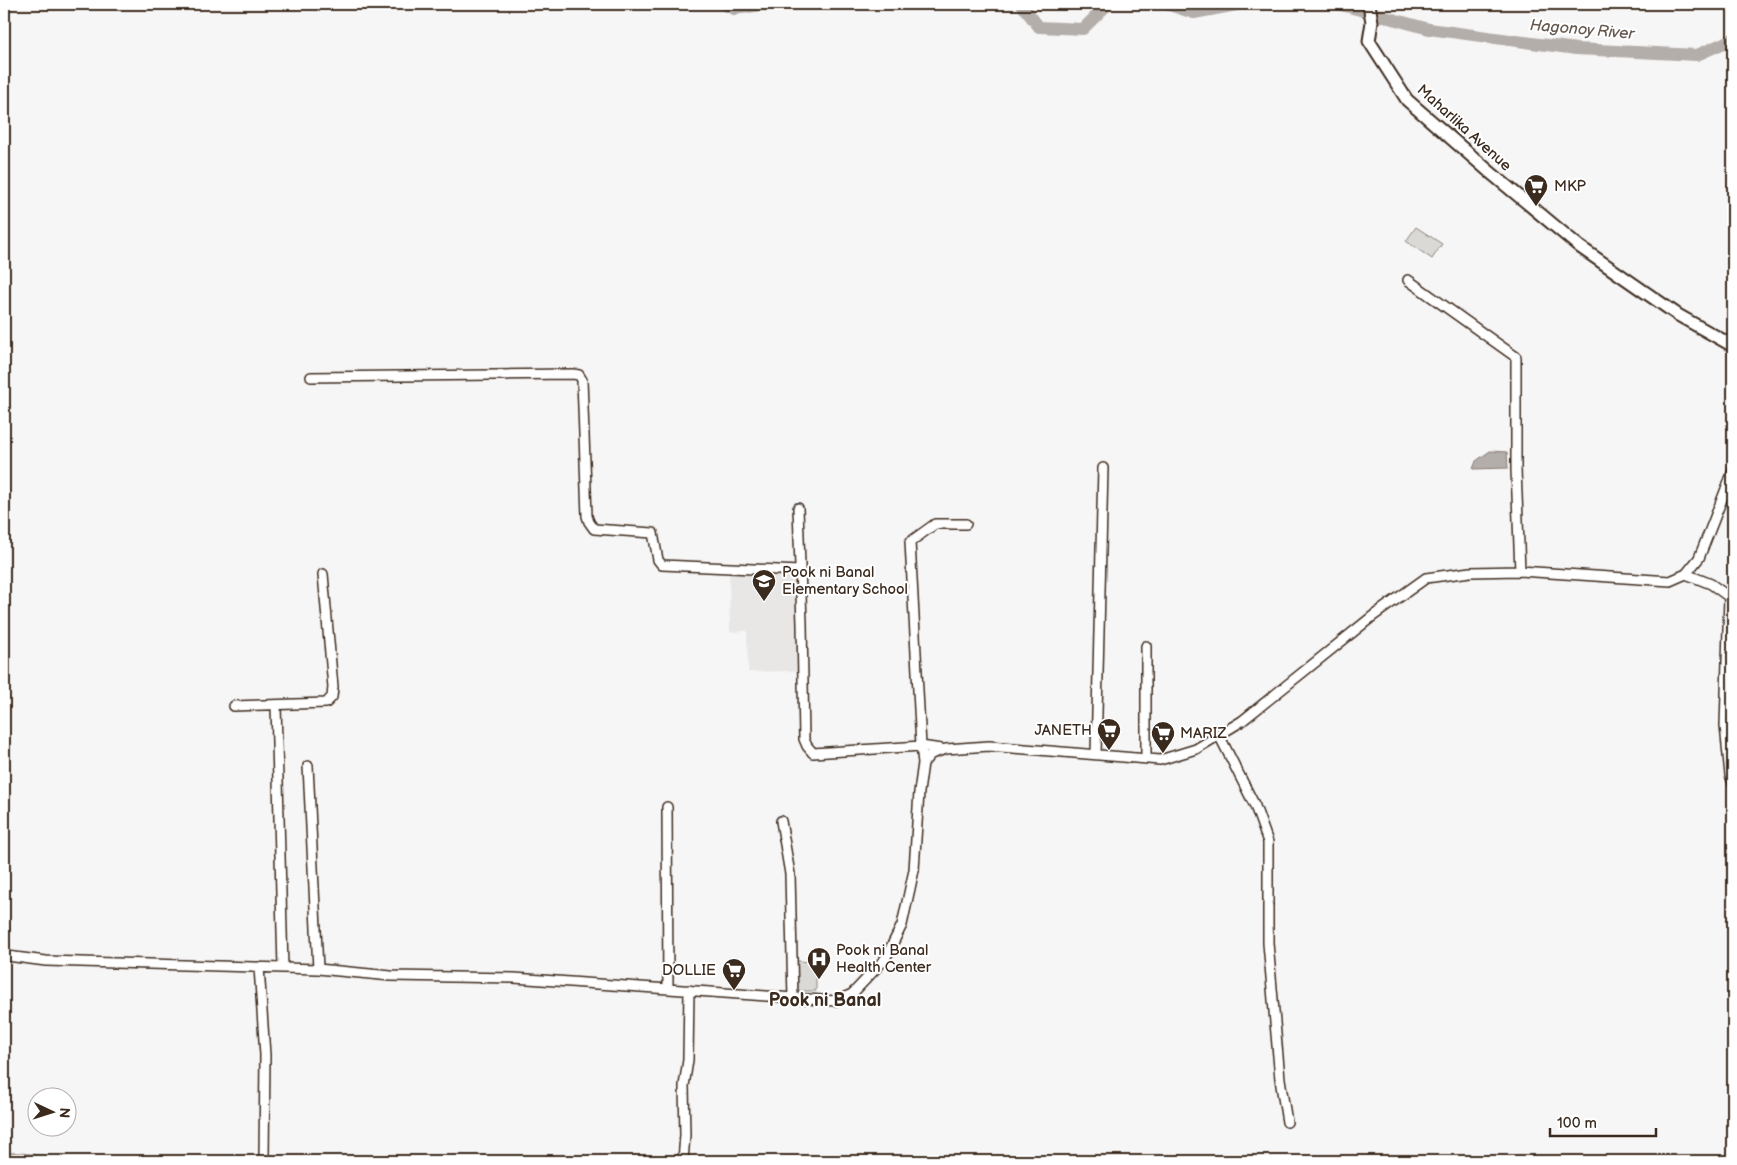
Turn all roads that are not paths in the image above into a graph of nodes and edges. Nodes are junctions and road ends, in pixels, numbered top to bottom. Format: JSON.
{"nodes":[{"id":1,"x":1369,"y":4,"type":"edge"},
{"id":2,"x":1408,"y":280,"type":"dead end"},
{"id":3,"x":1733,"y":346,"type":"edge"},
{"id":4,"x":311,"y":377,"type":"dead end"},
{"id":5,"x":1103,"y":468,"type":"dead end"},
{"id":6,"x":1733,"y":471,"type":"edge"},
{"id":7,"x":798,"y":508,"type":"dead end"},
{"id":8,"x":966,"y":524,"type":"dead end"},
{"id":9,"x":800,"y":571,"type":"junction"},
{"id":10,"x":1520,"y":571,"type":"junction"},
{"id":11,"x":323,"y":574,"type":"dead end"},
{"id":12,"x":1686,"y":574,"type":"junction"},
{"id":13,"x":1146,"y":646,"type":"dead end"},
{"id":14,"x":276,"y":705,"type":"junction"},
{"id":15,"x":234,"y":706,"type":"dead end"},
{"id":16,"x":1219,"y":735,"type":"junction"},
{"id":17,"x":921,"y":746,"type":"junction"},
{"id":18,"x":944,"y":750,"type":"junction"},
{"id":19,"x":1096,"y":754,"type":"junction"},
{"id":20,"x":1146,"y":759,"type":"junction"},
{"id":21,"x":923,"y":763,"type":"junction"},
{"id":22,"x":308,"y":766,"type":"dead end"},
{"id":23,"x":1733,"y":784,"type":"edge"},
{"id":24,"x":668,"y":807,"type":"dead end"},
{"id":25,"x":781,"y":821,"type":"dead end"},
{"id":26,"x":4,"y":953,"type":"edge"},
{"id":27,"x":259,"y":967,"type":"junction"},
{"id":28,"x":283,"y":968,"type":"junction"},
{"id":29,"x":318,"y":969,"type":"junction"},
{"id":30,"x":668,"y":988,"type":"junction"},
{"id":31,"x":689,"y":990,"type":"junction"},
{"id":32,"x":793,"y":998,"type":"junction"},
{"id":33,"x":1287,"y":1122,"type":"dead end"},
{"id":34,"x":264,"y":1161,"type":"edge"},
{"id":35,"x":683,"y":1161,"type":"edge"}],
"edges":[{"from":1,"to":3,"type":"main road","name":"Maharlika Avenue"},
{"from":2,"to":10,"type":"street"},
{"from":4,"to":9,"type":"street"},
{"from":5,"to":19,"type":"street"},
{"from":6,"to":12,"type":"street"},
{"from":7,"to":9,"type":"street"},
{"from":8,"to":17,"type":"street"},
{"from":9,"to":17,"type":"street"},
{"from":10,"to":12,"type":"street"},
{"from":10,"to":16,"type":"street"},
{"from":11,"to":14,"type":"street"},
{"from":12,"to":23,"type":"street"},
{"from":13,"to":20,"type":"street"},
{"from":14,"to":15,"type":"street"},
{"from":14,"to":28,"type":"street"},
{"from":16,"to":20,"type":"street"},
{"from":16,"to":33,"type":"street"},
{"from":17,"to":18,"type":"street"},
{"from":17,"to":21,"type":"street"},
{"from":18,"to":19,"type":"street"},
{"from":18,"to":21,"type":"street"},
{"from":19,"to":20,"type":"street"},
{"from":21,"to":32,"type":"street"},
{"from":22,"to":29,"type":"street"},
{"from":24,"to":30,"type":"street"},
{"from":25,"to":32,"type":"street"},
{"from":26,"to":27,"type":"street"},
{"from":27,"to":28,"type":"street"},
{"from":27,"to":34,"type":"street"},
{"from":28,"to":29,"type":"street"},
{"from":29,"to":30,"type":"street"},
{"from":30,"to":31,"type":"street"},
{"from":31,"to":32,"type":"street"},
{"from":31,"to":35,"type":"street"}]}
